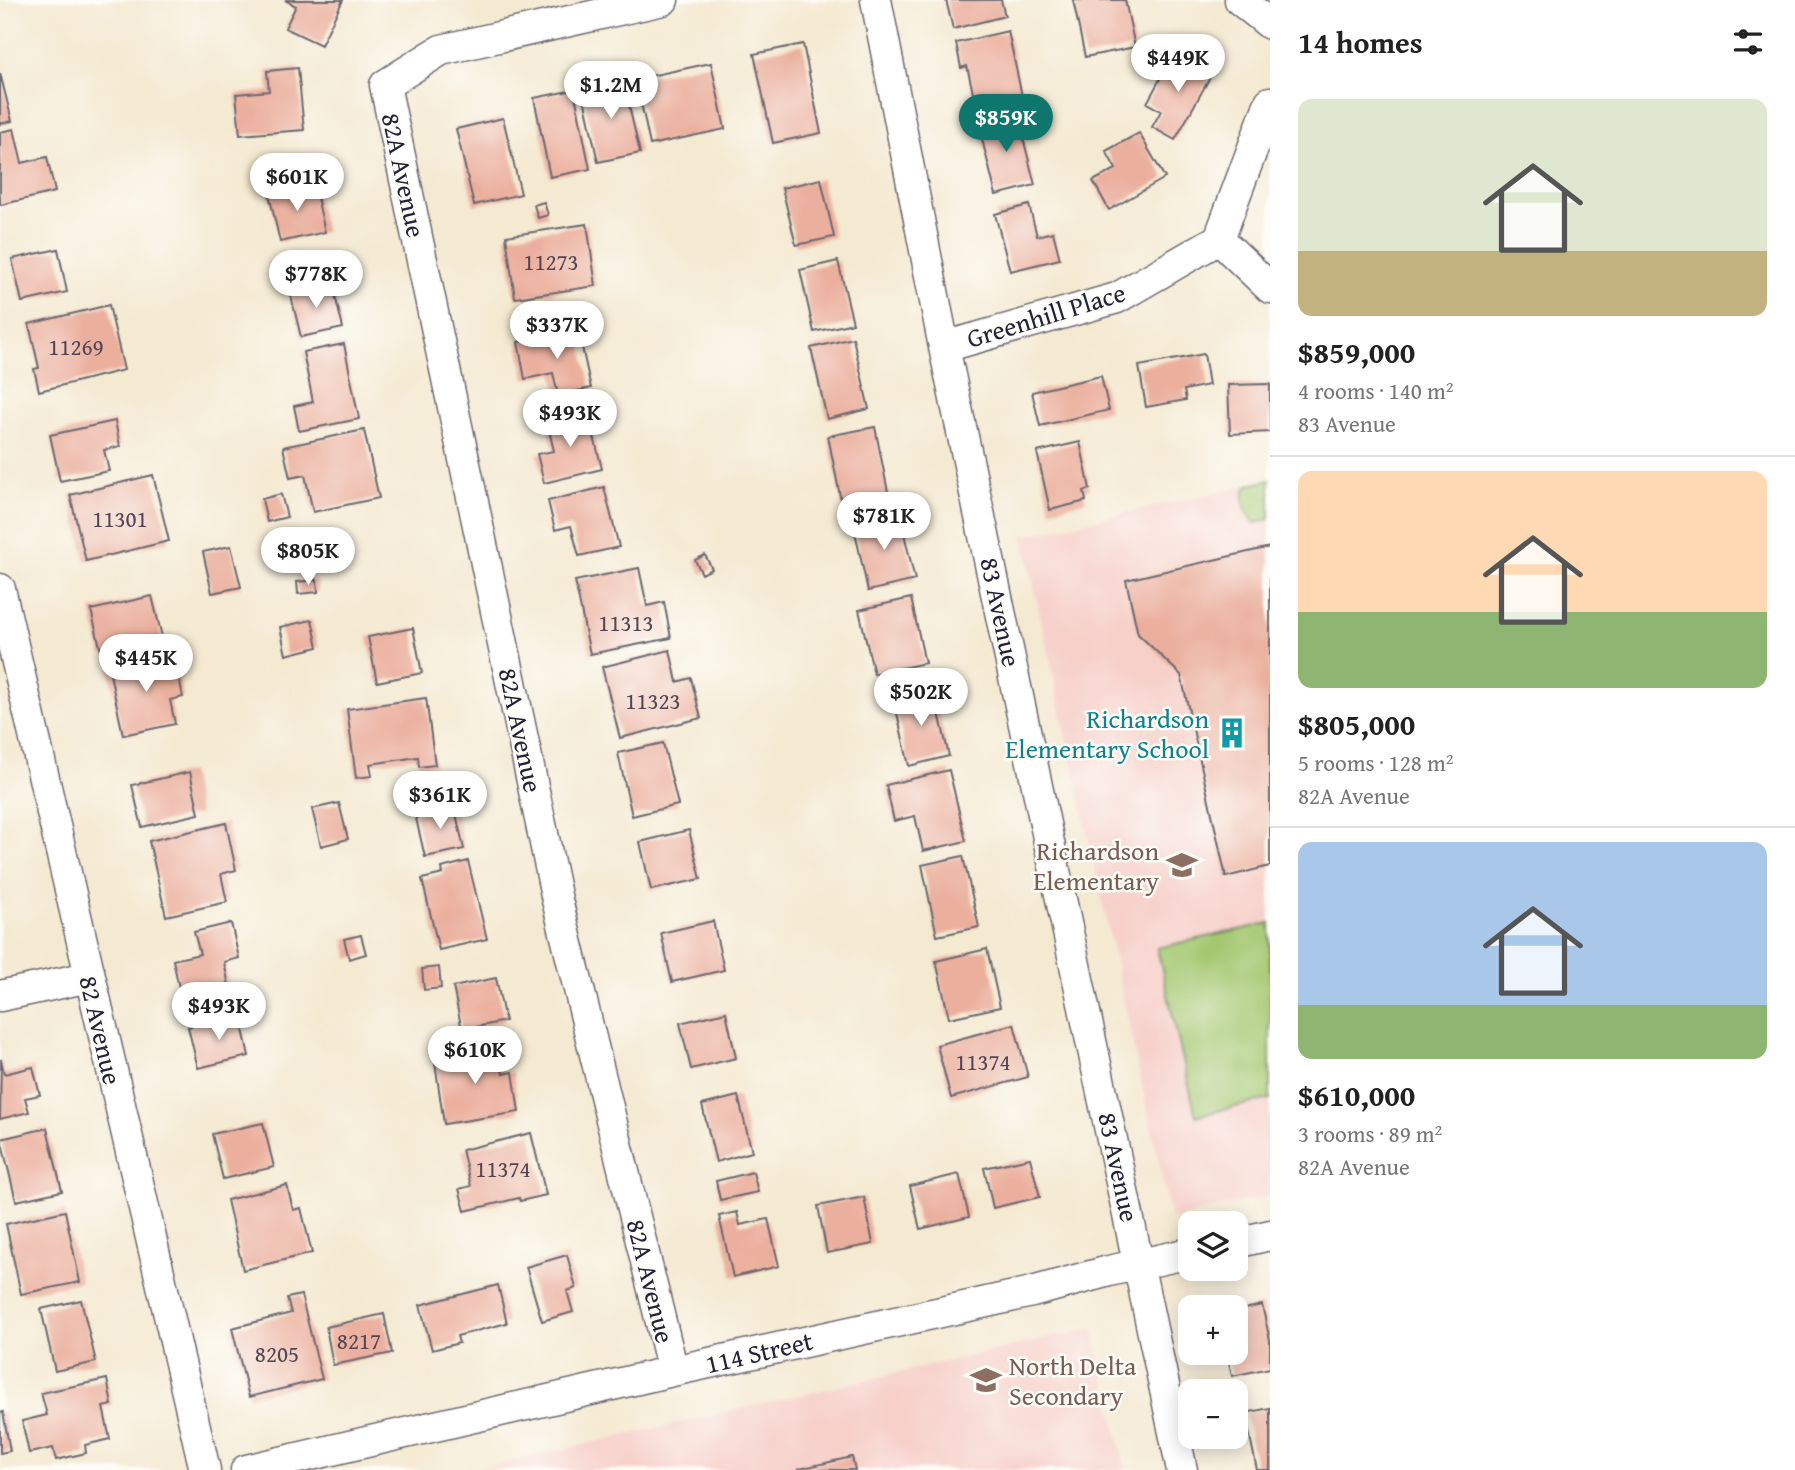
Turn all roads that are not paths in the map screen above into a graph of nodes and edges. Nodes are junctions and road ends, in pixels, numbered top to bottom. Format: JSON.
{"nodes":[{"id":1,"x":663,"y":0,"type":"edge"},
{"id":2,"x":876,"y":0,"type":"edge"},
{"id":3,"x":1240,"y":0,"type":"edge"},
{"id":4,"x":1270,"y":24,"type":"edge"},
{"id":5,"x":1270,"y":102,"type":"edge"},
{"id":6,"x":1219,"y":239,"type":"junction"},
{"id":7,"x":1270,"y":288,"type":"edge"},
{"id":8,"x":944,"y":347,"type":"junction"},
{"id":9,"x":0,"y":589,"type":"edge"},
{"id":10,"x":89,"y":977,"type":"junction"},
{"id":11,"x":0,"y":996,"type":"edge"},
{"id":12,"x":1270,"y":1235,"type":"edge"},
{"id":13,"x":1248,"y":1240,"type":"edge"},
{"id":14,"x":1178,"y":1256,"type":"edge"},
{"id":15,"x":1140,"y":1265,"type":"junction"},
{"id":16,"x":673,"y":1371,"type":"junction"},
{"id":17,"x":205,"y":1470,"type":"edge"},
{"id":18,"x":246,"y":1470,"type":"edge"},
{"id":19,"x":1182,"y":1470,"type":"edge"}],
"edges":[{"from":1,"to":16,"type":"street","name":"82A Avenue"},
{"from":2,"to":8,"type":"street","name":"83 Avenue"},
{"from":3,"to":4,"type":"street"},
{"from":5,"to":6,"type":"street"},
{"from":6,"to":7,"type":"street"},
{"from":6,"to":8,"type":"street","name":"Greenhill Place"},
{"from":8,"to":15,"type":"street","name":"83 Avenue"},
{"from":9,"to":10,"type":"street","name":"82 Avenue"},
{"from":10,"to":11,"type":"street"},
{"from":10,"to":17,"type":"street","name":"82 Avenue"},
{"from":12,"to":13,"type":"street"},
{"from":14,"to":15,"type":"street","name":"114 Street"},
{"from":15,"to":16,"type":"street","name":"114 Street"},
{"from":15,"to":19,"type":"street","name":"83 Avenue"},
{"from":16,"to":18,"type":"street","name":"114 Street"}]}
